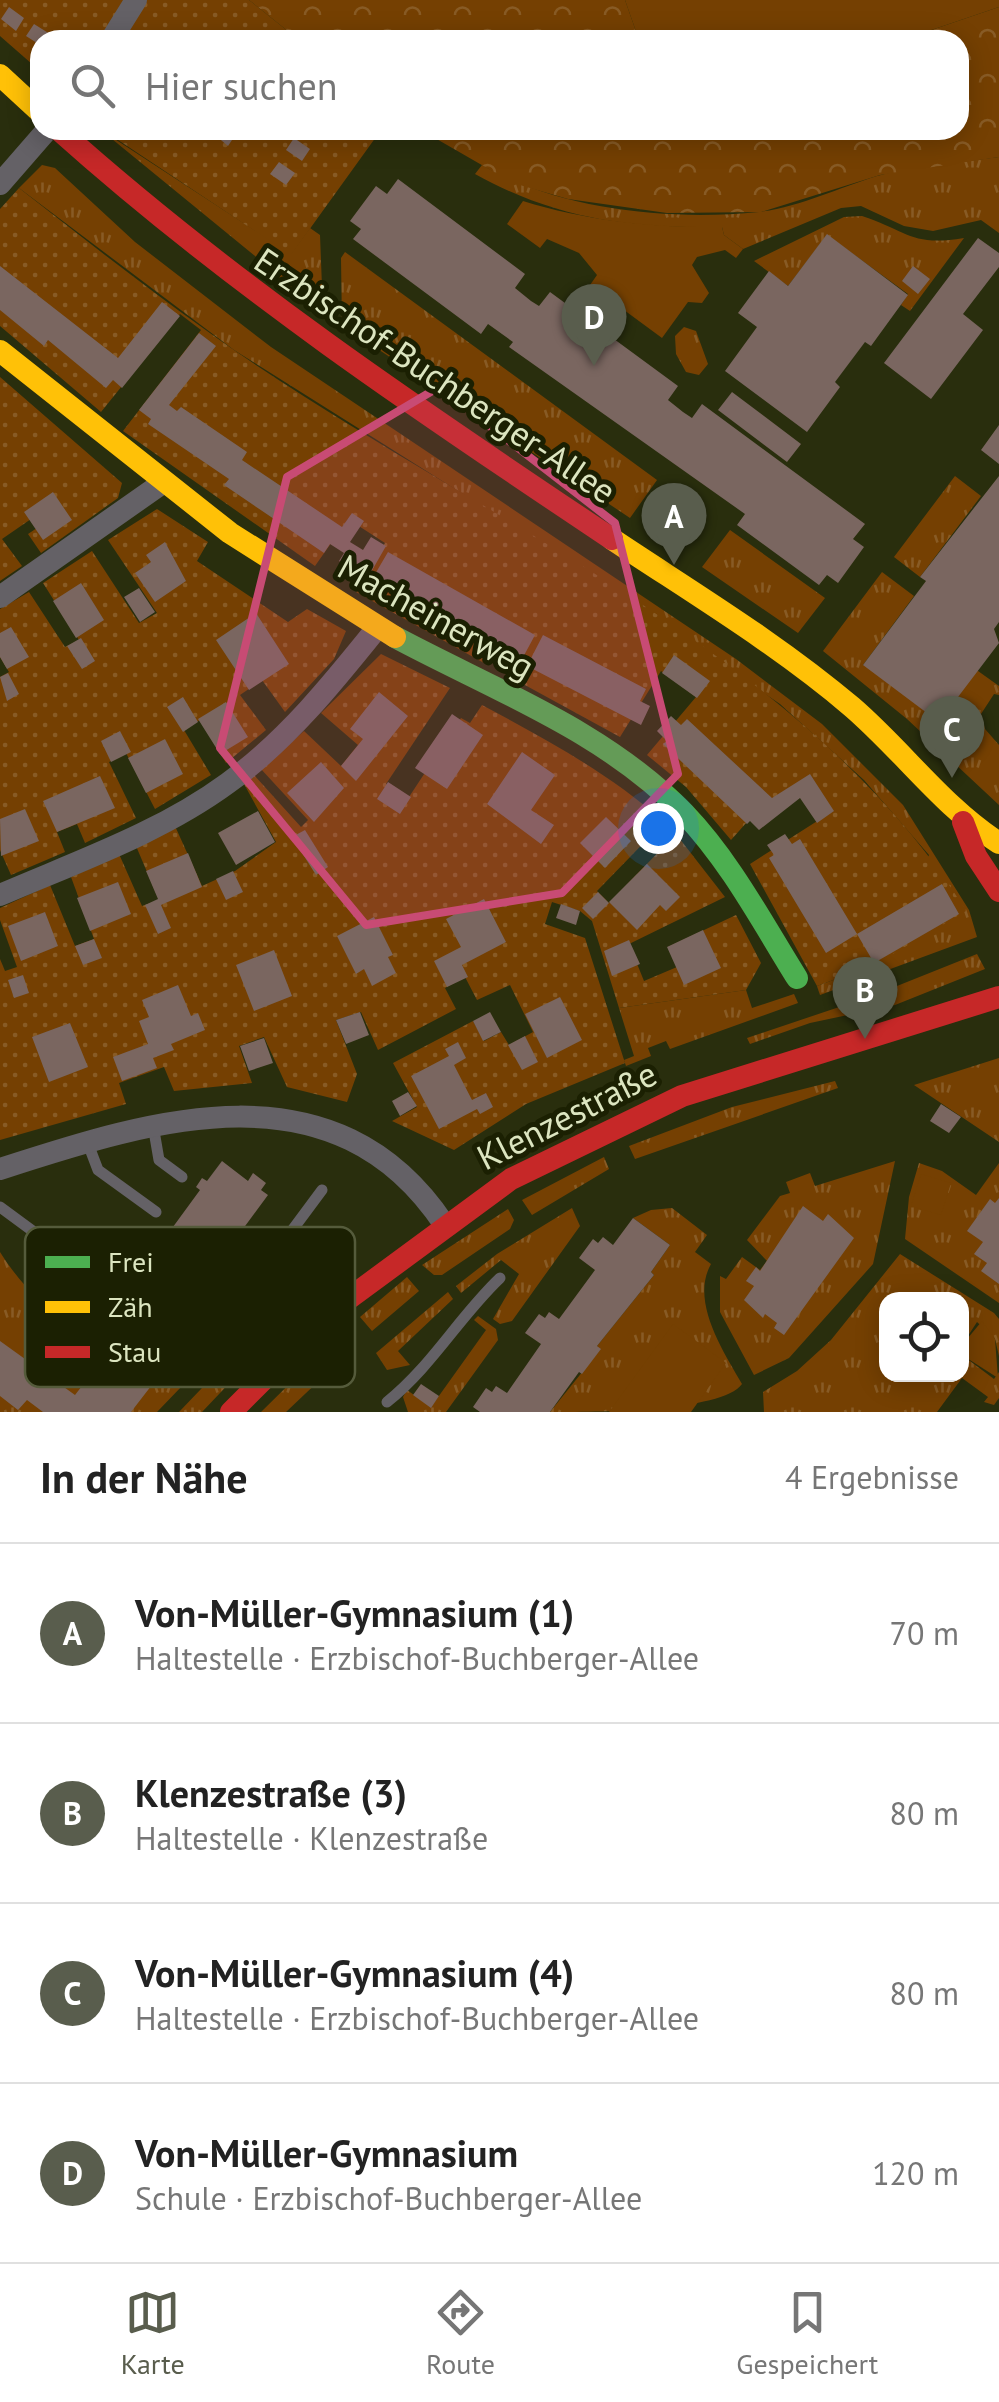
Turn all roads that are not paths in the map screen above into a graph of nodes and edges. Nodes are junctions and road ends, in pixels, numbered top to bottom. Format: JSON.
{"nodes":[{"id":1,"x":136,"y":0,"type":"edge"},
{"id":2,"x":117,"y":30,"type":"edge"},
{"id":3,"x":0,"y":75,"type":"edge"},
{"id":4,"x":30,"y":103,"type":"edge"},
{"id":5,"x":38,"y":140,"type":"edge"},
{"id":6,"x":70,"y":140,"type":"edge"},
{"id":7,"x":0,"y":184,"type":"edge"},
{"id":8,"x":0,"y":351,"type":"edge"},
{"id":9,"x":161,"y":484,"type":"junction"},
{"id":10,"x":0,"y":598,"type":"edge"},
{"id":11,"x":377,"y":628,"type":"junction"},
{"id":12,"x":963,"y":822,"type":"junction"},
{"id":13,"x":999,"y":843,"type":"edge"},
{"id":14,"x":999,"y":891,"type":"edge"},
{"id":15,"x":0,"y":895,"type":"edge"},
{"id":16,"x":797,"y":978,"type":"dead end"},
{"id":17,"x":999,"y":996,"type":"edge"},
{"id":18,"x":152,"y":1125,"type":"junction"},
{"id":19,"x":88,"y":1140,"type":"junction"},
{"id":20,"x":0,"y":1168,"type":"edge"},
{"id":21,"x":182,"y":1177,"type":"dead end"},
{"id":22,"x":322,"y":1190,"type":"dead end"},
{"id":23,"x":0,"y":1207,"type":"edge"},
{"id":24,"x":156,"y":1212,"type":"dead end"},
{"id":25,"x":444,"y":1224,"type":"junction"},
{"id":26,"x":28,"y":1227,"type":"edge"},
{"id":27,"x":295,"y":1227,"type":"edge"},
{"id":28,"x":500,"y":1278,"type":"dead end"},
{"id":29,"x":355,"y":1294,"type":"edge"},
{"id":30,"x":256,"y":1387,"type":"edge"},
{"id":31,"x":387,"y":1402,"type":"dead end"},
{"id":32,"x":230,"y":1412,"type":"edge"}],
"edges":[{"from":1,"to":2,"type":"street"},
{"from":3,"to":4,"type":"street"},
{"from":5,"to":7,"type":"street"},
{"from":6,"to":12,"type":"street","name":"Erzbischof-Buchberger-Allee"},
{"from":8,"to":9,"type":"street","name":"Macheinerweg"},
{"from":9,"to":10,"type":"street"},
{"from":9,"to":11,"type":"street","name":"Macheinerweg"},
{"from":11,"to":15,"type":"street"},
{"from":11,"to":16,"type":"street","name":"Macheinerweg"},
{"from":12,"to":13,"type":"street"},
{"from":12,"to":14,"type":"street"},
{"from":17,"to":25,"type":"street","name":"Klenzestraße"},
{"from":18,"to":19,"type":"street"},
{"from":18,"to":21,"type":"lane"},
{"from":18,"to":25,"type":"street"},
{"from":19,"to":20,"type":"street"},
{"from":19,"to":24,"type":"lane"},
{"from":22,"to":27,"type":"lane"},
{"from":23,"to":26,"type":"lane"},
{"from":25,"to":29,"type":"street","name":"Klenzestraße"},
{"from":28,"to":31,"type":"lane"},
{"from":30,"to":32,"type":"street","name":"Klenzestraße"}]}
